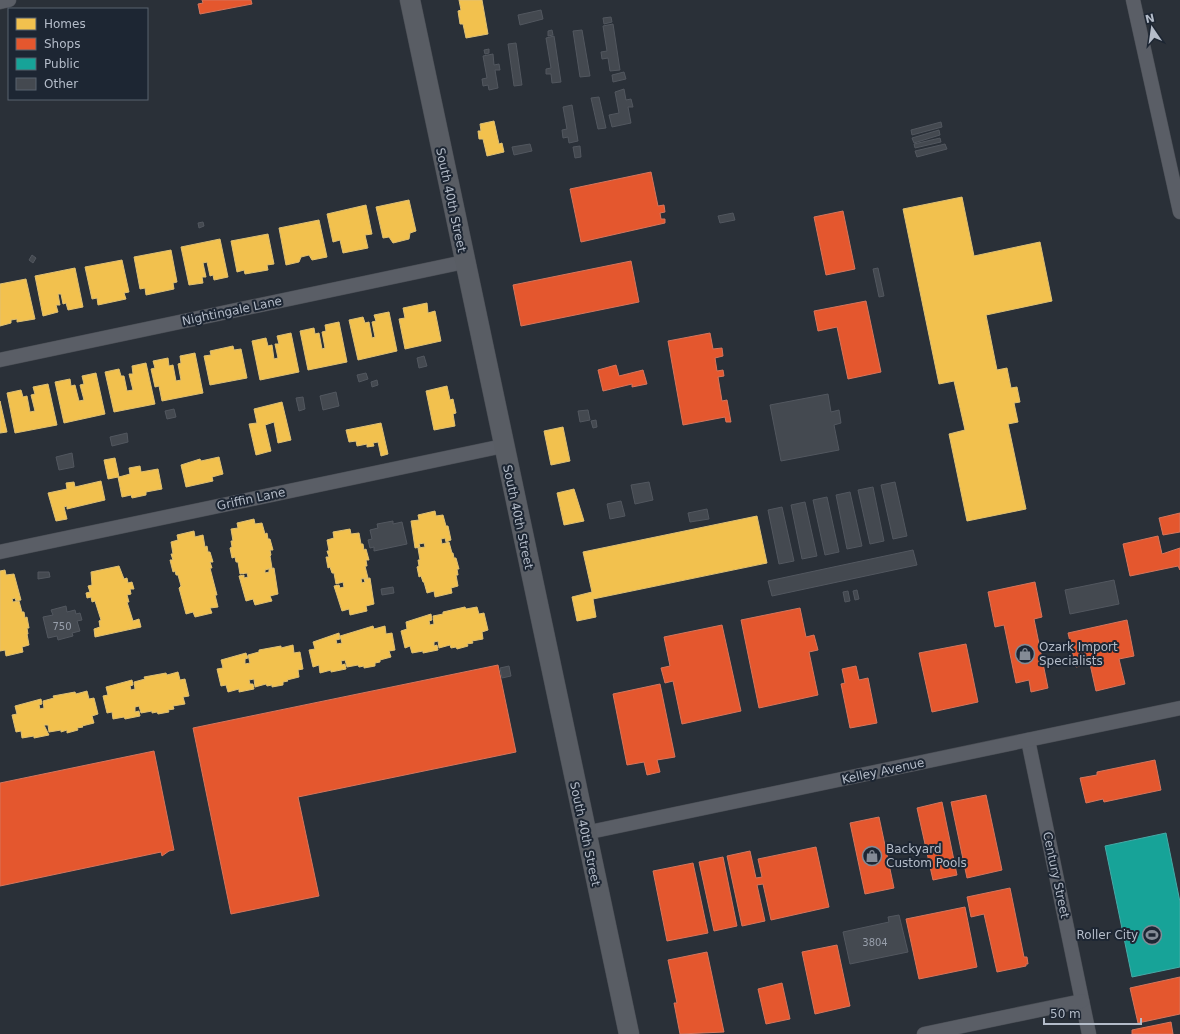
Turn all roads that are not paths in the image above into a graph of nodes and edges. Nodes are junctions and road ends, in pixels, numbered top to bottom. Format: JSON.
{"nodes":[{"id":1,"x":9,"y":0,"type":"edge"},
{"id":2,"x":410,"y":0,"type":"edge"},
{"id":3,"x":1133,"y":0,"type":"edge"},
{"id":4,"x":0,"y":2,"type":"edge"},
{"id":5,"x":1180,"y":212,"type":"edge"},
{"id":6,"x":464,"y":262,"type":"junction"},
{"id":7,"x":0,"y":360,"type":"edge"},
{"id":8,"x":503,"y":446,"type":"junction"},
{"id":9,"x":0,"y":552,"type":"edge"},
{"id":10,"x":1180,"y":708,"type":"edge"},
{"id":11,"x":1028,"y":740,"type":"junction"},
{"id":12,"x":585,"y":833,"type":"junction"},
{"id":13,"x":1082,"y":1000,"type":"junction"},
{"id":14,"x":629,"y":1034,"type":"edge"},
{"id":15,"x":924,"y":1034,"type":"edge"},
{"id":16,"x":1089,"y":1034,"type":"edge"}],
"edges":[{"from":1,"to":4,"type":"street"},
{"from":2,"to":6,"type":"street","name":"South 40th Street"},
{"from":3,"to":5,"type":"street"},
{"from":6,"to":7,"type":"street","name":"Nightingale Lane"},
{"from":6,"to":8,"type":"street","name":"South 40th Street"},
{"from":8,"to":9,"type":"street","name":"Griffin Lane"},
{"from":8,"to":12,"type":"street","name":"South 40th Street"},
{"from":10,"to":11,"type":"street","name":"Kelley Avenue"},
{"from":11,"to":12,"type":"street","name":"Kelley Avenue"},
{"from":11,"to":13,"type":"street","name":"Century Street"},
{"from":12,"to":14,"type":"street","name":"South 40th Street"},
{"from":13,"to":15,"type":"street"},
{"from":13,"to":16,"type":"street","name":"Century Street"}]}
